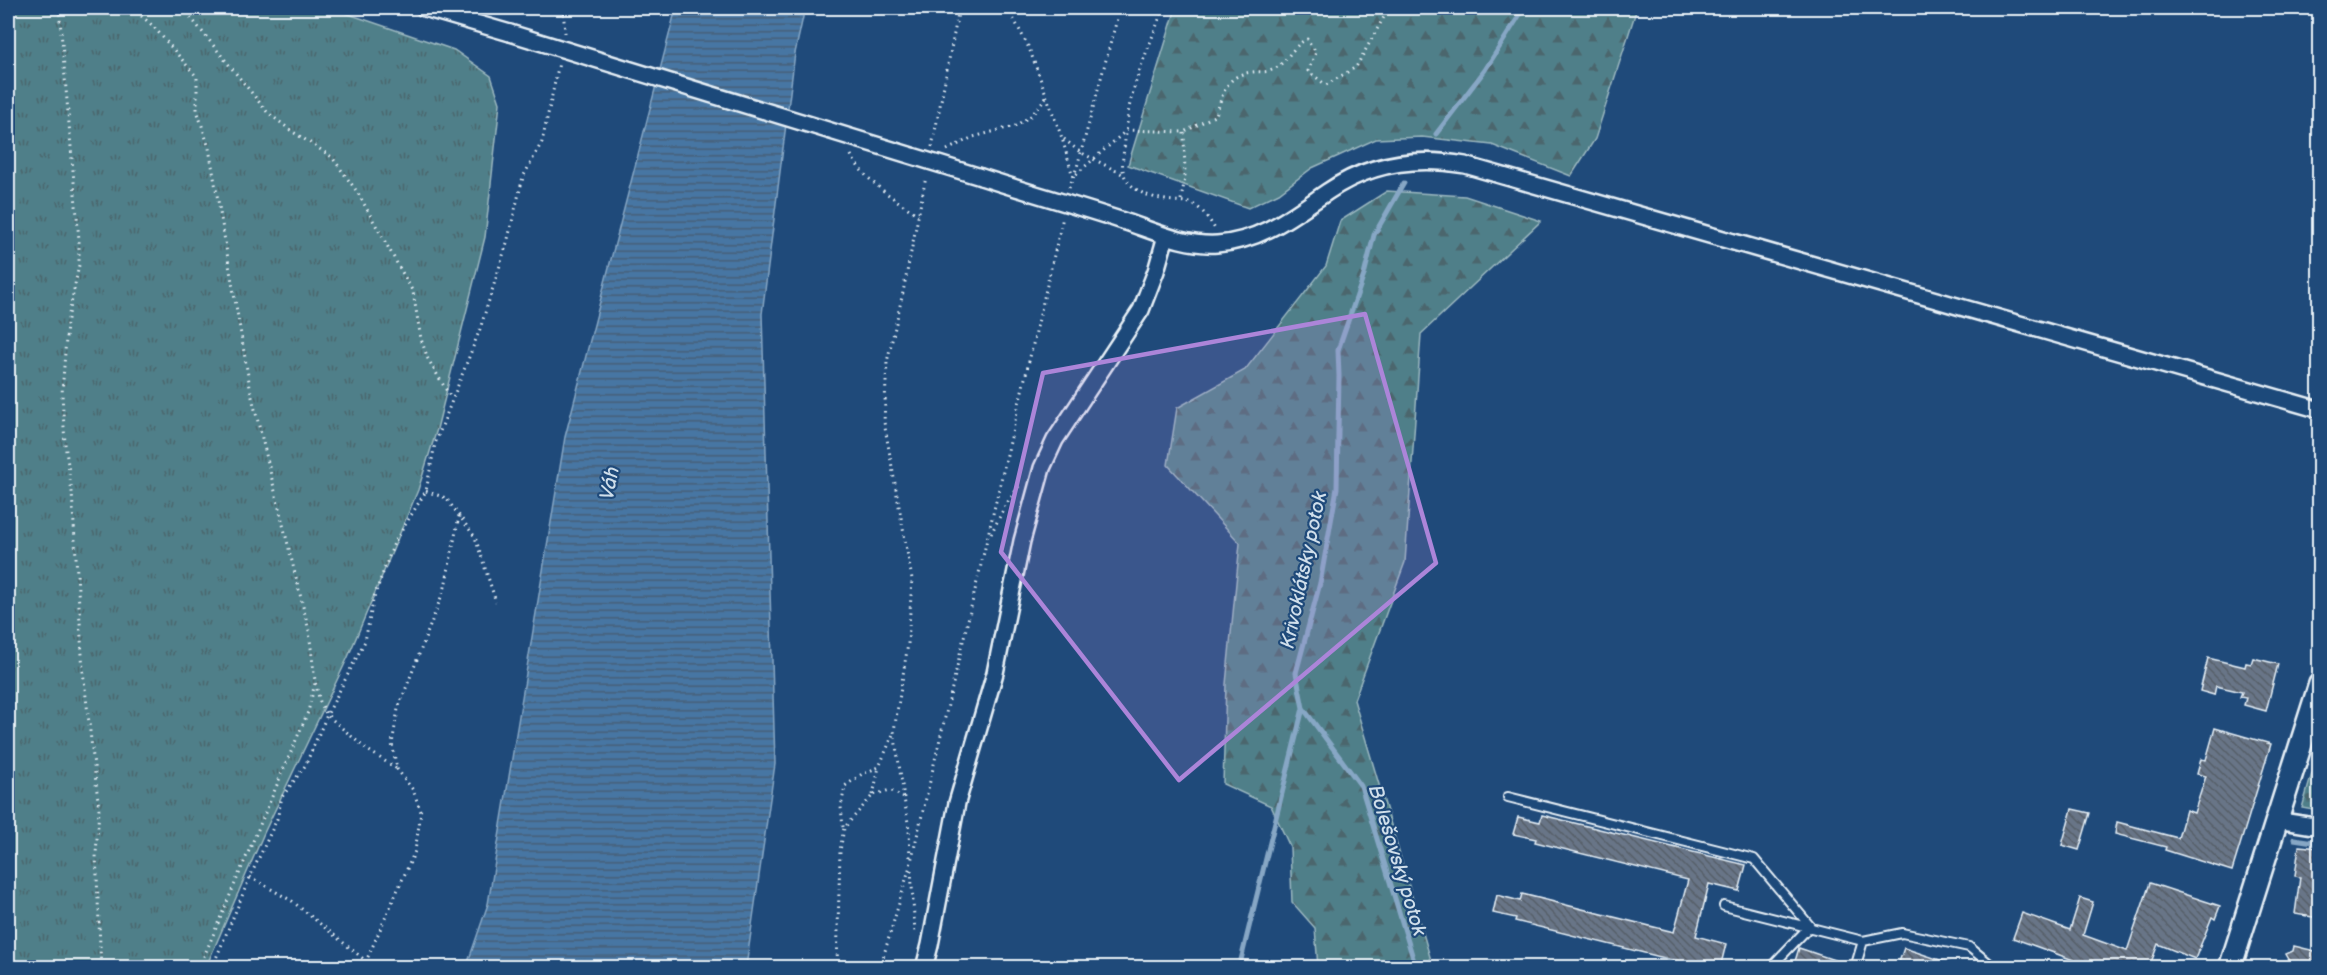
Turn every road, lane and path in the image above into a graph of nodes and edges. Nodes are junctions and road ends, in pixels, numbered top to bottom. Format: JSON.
{"nodes":[{"id":1,"x":60,"y":8,"type":"edge"},
{"id":2,"x":132,"y":8,"type":"edge"},
{"id":3,"x":183,"y":8,"type":"edge"},
{"id":4,"x":424,"y":8,"type":"edge"},
{"id":5,"x":563,"y":8,"type":"edge"},
{"id":6,"x":959,"y":8,"type":"edge"},
{"id":7,"x":1008,"y":8,"type":"edge"},
{"id":8,"x":1120,"y":8,"type":"edge"},
{"id":9,"x":1163,"y":8,"type":"edge"},
{"id":10,"x":1389,"y":8,"type":"edge"},
{"id":11,"x":563,"y":42,"type":"dead end"},
{"id":12,"x":560,"y":53,"type":"dead end"},
{"id":13,"x":1046,"y":97,"type":"junction"},
{"id":14,"x":1127,"y":130,"type":"junction"},
{"id":15,"x":1184,"y":132,"type":"junction"},
{"id":16,"x":1062,"y":138,"type":"junction"},
{"id":17,"x":932,"y":148,"type":"dead end"},
{"id":18,"x":849,"y":150,"type":"dead end"},
{"id":19,"x":946,"y":150,"type":"dead end"},
{"id":20,"x":1080,"y":152,"type":"junction"},
{"id":21,"x":1094,"y":159,"type":"junction"},
{"id":22,"x":927,"y":171,"type":"dead end"},
{"id":23,"x":1124,"y":175,"type":"junction"},
{"id":24,"x":1073,"y":177,"type":"junction"},
{"id":25,"x":1181,"y":200,"type":"junction"},
{"id":26,"x":1066,"y":203,"type":"junction"},
{"id":27,"x":918,"y":215,"type":"junction"},
{"id":28,"x":1166,"y":236,"type":"junction"},
{"id":29,"x":1218,"y":244,"type":"junction"},
{"id":30,"x":451,"y":399,"type":"junction"},
{"id":31,"x":2319,"y":410,"type":"edge"},
{"id":32,"x":1042,"y":468,"type":"junction"},
{"id":33,"x":426,"y":491,"type":"junction"},
{"id":34,"x":459,"y":516,"type":"junction"},
{"id":35,"x":987,"y":544,"type":"junction"},
{"id":36,"x":496,"y":602,"type":"dead end"},
{"id":37,"x":315,"y":681,"type":"junction"},
{"id":38,"x":2319,"y":684,"type":"edge"},
{"id":39,"x":327,"y":715,"type":"junction"},
{"id":40,"x":894,"y":731,"type":"junction"},
{"id":41,"x":879,"y":767,"type":"junction"},
{"id":42,"x":397,"y":769,"type":"junction"},
{"id":43,"x":873,"y":795,"type":"junction"},
{"id":44,"x":1508,"y":797,"type":"dead end"},
{"id":45,"x":904,"y":798,"type":"junction"},
{"id":46,"x":2276,"y":820,"type":"junction"},
{"id":47,"x":2319,"y":827,"type":"edge"},
{"id":48,"x":844,"y":828,"type":"junction"},
{"id":49,"x":910,"y":866,"type":"junction"},
{"id":50,"x":250,"y":877,"type":"junction"},
{"id":51,"x":1724,"y":906,"type":"dead end"},
{"id":52,"x":1810,"y":926,"type":"junction"},
{"id":53,"x":1863,"y":941,"type":"junction"},
{"id":54,"x":930,"y":945,"type":"junction"},
{"id":55,"x":366,"y":960,"type":"junction"},
{"id":56,"x":101,"y":968,"type":"edge"},
{"id":57,"x":199,"y":968,"type":"edge"},
{"id":58,"x":212,"y":968,"type":"edge"},
{"id":59,"x":363,"y":968,"type":"edge"},
{"id":60,"x":837,"y":968,"type":"edge"},
{"id":61,"x":880,"y":968,"type":"edge"},
{"id":62,"x":924,"y":968,"type":"edge"},
{"id":63,"x":1770,"y":968,"type":"edge"},
{"id":64,"x":1855,"y":968,"type":"edge"},
{"id":65,"x":1995,"y":968,"type":"edge"},
{"id":66,"x":2230,"y":968,"type":"edge"}],
"edges":[{"from":1,"to":56,"type":"path"},
{"from":2,"to":37,"type":"path"},
{"from":3,"to":30,"type":"path"},
{"from":4,"to":26,"type":"street","bridge":true},
{"from":5,"to":11,"type":"path"},
{"from":6,"to":17,"type":"path"},
{"from":7,"to":13,"type":"path"},
{"from":8,"to":20,"type":"path"},
{"from":9,"to":14,"type":"path"},
{"from":10,"to":15,"type":"path"},
{"from":12,"to":30,"type":"path"},
{"from":13,"to":16,"type":"path"},
{"from":13,"to":19,"type":"path"},
{"from":14,"to":15,"type":"path"},
{"from":14,"to":21,"type":"path"},
{"from":14,"to":23,"type":"path"},
{"from":15,"to":25,"type":"path"},
{"from":16,"to":20,"type":"path"},
{"from":16,"to":24,"type":"path"},
{"from":18,"to":27,"type":"path"},
{"from":20,"to":21,"type":"path"},
{"from":20,"to":24,"type":"path"},
{"from":21,"to":23,"type":"path"},
{"from":21,"to":24,"type":"path"},
{"from":22,"to":27,"type":"path"},
{"from":23,"to":25,"type":"path"},
{"from":24,"to":26,"type":"path"},
{"from":25,"to":29,"type":"path"},
{"from":26,"to":28,"type":"street"},
{"from":26,"to":35,"type":"path"},
{"from":27,"to":40,"type":"path"},
{"from":28,"to":29,"type":"street"},
{"from":28,"to":32,"type":"street"},
{"from":29,"to":31,"type":"street"},
{"from":30,"to":33,"type":"path"},
{"from":32,"to":35,"type":"path"},
{"from":32,"to":54,"type":"street"},
{"from":33,"to":34,"type":"path"},
{"from":33,"to":39,"type":"path"},
{"from":34,"to":36,"type":"path"},
{"from":34,"to":42,"type":"path"},
{"from":35,"to":49,"type":"path"},
{"from":37,"to":39,"type":"path"},
{"from":37,"to":57,"type":"path"},
{"from":38,"to":46,"type":"main road"},
{"from":39,"to":42,"type":"path"},
{"from":39,"to":50,"type":"path"},
{"from":40,"to":41,"type":"path"},
{"from":40,"to":45,"type":"path"},
{"from":41,"to":43,"type":"path"},
{"from":41,"to":48,"type":"path"},
{"from":42,"to":55,"type":"path"},
{"from":43,"to":45,"type":"path"},
{"from":43,"to":48,"type":"path"},
{"from":44,"to":52,"type":"lane"},
{"from":45,"to":49,"type":"path"},
{"from":46,"to":47,"type":"street"},
{"from":46,"to":66,"type":"main road"},
{"from":48,"to":60,"type":"path"},
{"from":49,"to":54,"type":"path"},
{"from":49,"to":61,"type":"path"},
{"from":50,"to":55,"type":"path"},
{"from":50,"to":58,"type":"path"},
{"from":51,"to":52,"type":"lane"},
{"from":52,"to":53,"type":"lane"},
{"from":52,"to":63,"type":"lane"},
{"from":53,"to":64,"type":"lane"},
{"from":53,"to":65,"type":"lane"},
{"from":54,"to":62,"type":"street"},
{"from":55,"to":59,"type":"path"}]}
